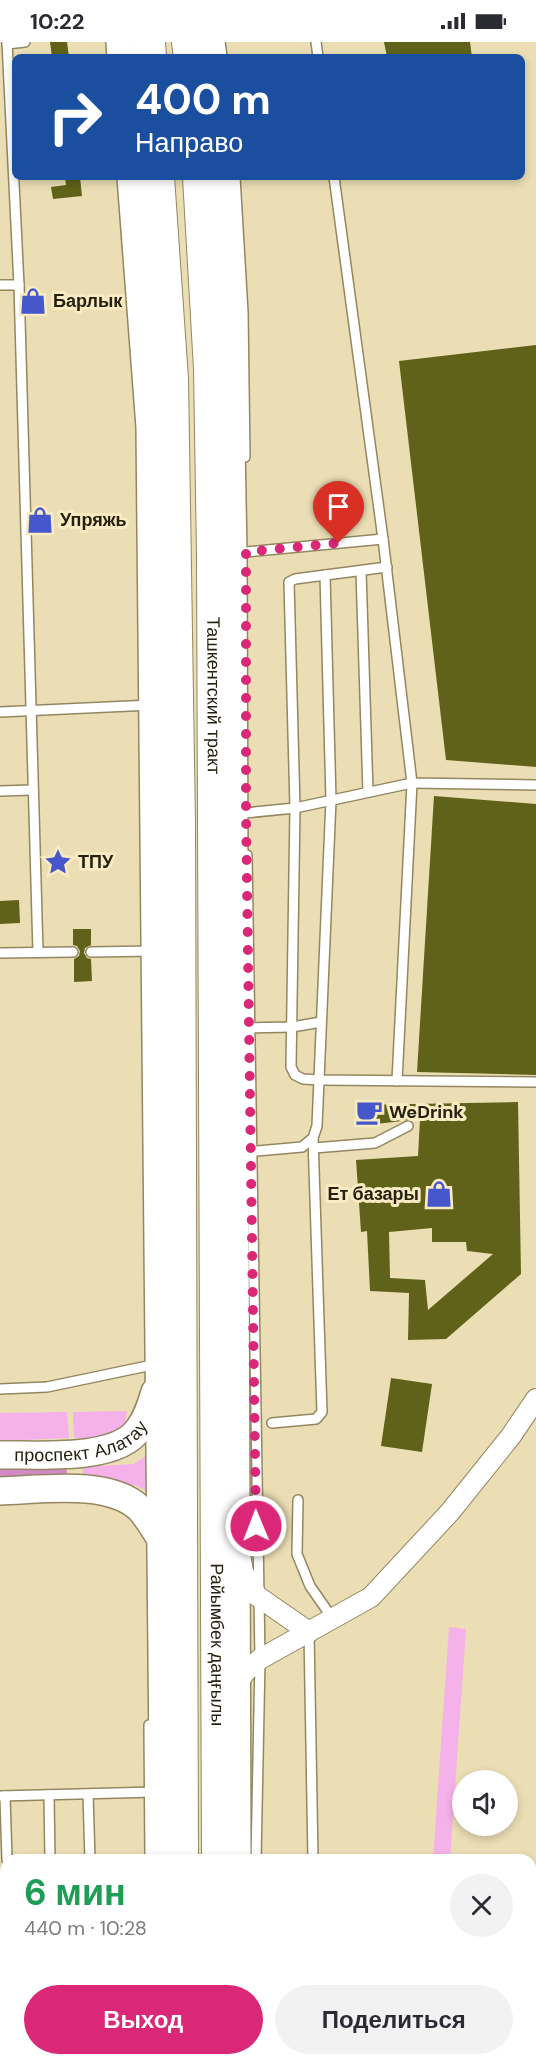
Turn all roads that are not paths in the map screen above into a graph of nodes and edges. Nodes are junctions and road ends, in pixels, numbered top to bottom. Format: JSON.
{"nodes":[{"id":1,"x":25,"y":42,"type":"edge"},
{"id":2,"x":7,"y":43,"type":"edge"},
{"id":3,"x":12,"y":141,"type":"joint"},
{"id":4,"x":0,"y":142,"type":"edge"},
{"id":5,"x":14,"y":180,"type":"edge"},
{"id":6,"x":131,"y":180,"type":"edge"},
{"id":7,"x":158,"y":180,"type":"edge"},
{"id":8,"x":199,"y":180,"type":"edge"},
{"id":9,"x":221,"y":180,"type":"edge"},
{"id":10,"x":235,"y":180,"type":"edge"},
{"id":11,"x":334,"y":180,"type":"edge"},
{"id":12,"x":0,"y":285,"type":"edge"},
{"id":13,"x":20,"y":285,"type":"junction"},
{"id":14,"x":245,"y":472,"type":"dead end"},
{"id":15,"x":383,"y":539,"type":"junction"},
{"id":16,"x":243,"y":553,"type":"junction"},
{"id":17,"x":387,"y":567,"type":"junction"},
{"id":18,"x":361,"y":571,"type":"junction"},
{"id":19,"x":325,"y":575,"type":"junction"},
{"id":20,"x":148,"y":705,"type":"junction"},
{"id":21,"x":32,"y":711,"type":"junction"},
{"id":22,"x":0,"y":712,"type":"edge"},
{"id":23,"x":412,"y":783,"type":"junction"},
{"id":24,"x":536,"y":785,"type":"edge"},
{"id":25,"x":33,"y":790,"type":"junction"},
{"id":26,"x":0,"y":791,"type":"edge"},
{"id":27,"x":368,"y":792,"type":"junction"},
{"id":28,"x":331,"y":800,"type":"junction"},
{"id":29,"x":295,"y":808,"type":"junction"},
{"id":30,"x":243,"y":813,"type":"junction"},
{"id":31,"x":144,"y":823,"type":"dead end"},
{"id":32,"x":144,"y":834,"type":"dead end"},
{"id":33,"x":144,"y":846,"type":"dead end"},
{"id":34,"x":247,"y":848,"type":"dead end"},
{"id":35,"x":144,"y":881,"type":"dead end"},
{"id":36,"x":144,"y":893,"type":"dead end"},
{"id":37,"x":38,"y":952,"type":"junction"},
{"id":38,"x":74,"y":952,"type":"dead end"},
{"id":39,"x":91,"y":952,"type":"dead end"},
{"id":40,"x":0,"y":953,"type":"edge"},
{"id":41,"x":147,"y":954,"type":"junction"},
{"id":42,"x":145,"y":986,"type":"dead end"},
{"id":43,"x":146,"y":1021,"type":"dead end"},
{"id":44,"x":321,"y":1022,"type":"junction"},
{"id":45,"x":292,"y":1027,"type":"junction"},
{"id":46,"x":243,"y":1028,"type":"junction"},
{"id":47,"x":146,"y":1033,"type":"dead end"},
{"id":48,"x":320,"y":1080,"type":"junction"},
{"id":49,"x":397,"y":1081,"type":"junction"},
{"id":50,"x":536,"y":1082,"type":"edge"},
{"id":51,"x":408,"y":1126,"type":"dead end"},
{"id":52,"x":313,"y":1143,"type":"junction"},
{"id":53,"x":243,"y":1152,"type":"junction"},
{"id":54,"x":215,"y":1215,"type":"joint"},
{"id":55,"x":149,"y":1336,"type":"dead end"},
{"id":56,"x":159,"y":1370,"type":"junction"},
{"id":57,"x":0,"y":1389,"type":"edge"},
{"id":58,"x":536,"y":1399,"type":"edge"},
{"id":59,"x":272,"y":1422,"type":"dead end"},
{"id":60,"x":0,"y":1455,"type":"edge"},
{"id":61,"x":0,"y":1491,"type":"edge"},
{"id":62,"x":298,"y":1500,"type":"dead end"},
{"id":63,"x":236,"y":1538,"type":"junction"},
{"id":64,"x":171,"y":1548,"type":"junction"},
{"id":65,"x":150,"y":1570,"type":"dead end"},
{"id":66,"x":257,"y":1596,"type":"junction"},
{"id":67,"x":333,"y":1619,"type":"junction"},
{"id":68,"x":309,"y":1632,"type":"junction"},
{"id":69,"x":260,"y":1659,"type":"junction"},
{"id":70,"x":236,"y":1685,"type":"junction"},
{"id":71,"x":149,"y":1710,"type":"dead end"},
{"id":72,"x":156,"y":1792,"type":"junction"},
{"id":73,"x":88,"y":1794,"type":"junction"},
{"id":74,"x":49,"y":1795,"type":"junction"},
{"id":75,"x":3,"y":1796,"type":"edge"},
{"id":76,"x":7,"y":1854,"type":"edge"},
{"id":77,"x":50,"y":1854,"type":"edge"},
{"id":78,"x":90,"y":1854,"type":"edge"},
{"id":79,"x":151,"y":1854,"type":"edge"},
{"id":80,"x":163,"y":1854,"type":"edge"},
{"id":81,"x":182,"y":1854,"type":"edge"},
{"id":82,"x":218,"y":1854,"type":"edge"},
{"id":83,"x":237,"y":1854,"type":"edge"},
{"id":84,"x":256,"y":1854,"type":"edge"},
{"id":85,"x":313,"y":1854,"type":"edge"}],
"edges":[{"from":1,"to":2,"type":"lane"},
{"from":2,"to":3,"type":"lane"},
{"from":3,"to":4,"type":"lane"},
{"from":5,"to":13,"type":"lane"},
{"from":6,"to":20,"type":"main road"},
{"from":7,"to":64,"type":"highway","name":"Райымбек даңғылы"},
{"from":8,"to":54,"type":"highway","name":"Ташкентский тракт"},
{"from":9,"to":16,"type":"main road"},
{"from":10,"to":14,"type":"lane"},
{"from":11,"to":15,"type":"lane"},
{"from":12,"to":13,"type":"lane"},
{"from":13,"to":21,"type":"lane"},
{"from":15,"to":16,"type":"lane"},
{"from":15,"to":17,"type":"lane"},
{"from":16,"to":30,"type":"main road"},
{"from":17,"to":18,"type":"lane"},
{"from":17,"to":23,"type":"lane"},
{"from":18,"to":19,"type":"lane"},
{"from":18,"to":27,"type":"lane"},
{"from":19,"to":28,"type":"lane"},
{"from":19,"to":29,"type":"lane"},
{"from":20,"to":21,"type":"lane"},
{"from":20,"to":31,"type":"lane"},
{"from":20,"to":41,"type":"main road"},
{"from":21,"to":22,"type":"lane"},
{"from":21,"to":25,"type":"lane"},
{"from":23,"to":24,"type":"lane"},
{"from":23,"to":27,"type":"lane"},
{"from":23,"to":49,"type":"lane"},
{"from":25,"to":26,"type":"lane"},
{"from":25,"to":37,"type":"lane"},
{"from":27,"to":28,"type":"lane"},
{"from":28,"to":29,"type":"lane"},
{"from":28,"to":44,"type":"lane"},
{"from":29,"to":30,"type":"lane"},
{"from":29,"to":45,"type":"lane"},
{"from":30,"to":46,"type":"main road"},
{"from":32,"to":33,"type":"lane"},
{"from":34,"to":46,"type":"lane"},
{"from":35,"to":36,"type":"lane"},
{"from":37,"to":38,"type":"lane"},
{"from":37,"to":40,"type":"lane"},
{"from":39,"to":41,"type":"lane"},
{"from":41,"to":42,"type":"lane"},
{"from":41,"to":56,"type":"main road"},
{"from":43,"to":47,"type":"lane"},
{"from":44,"to":45,"type":"lane"},
{"from":44,"to":48,"type":"lane"},
{"from":45,"to":46,"type":"lane"},
{"from":45,"to":48,"type":"lane"},
{"from":46,"to":53,"type":"main road"},
{"from":48,"to":49,"type":"lane"},
{"from":48,"to":52,"type":"lane"},
{"from":49,"to":50,"type":"lane"},
{"from":51,"to":52,"type":"lane"},
{"from":52,"to":53,"type":"lane"},
{"from":52,"to":59,"type":"lane"},
{"from":53,"to":63,"type":"main road"},
{"from":53,"to":66,"type":"lane"},
{"from":54,"to":82,"type":"highway","name":"Райымбек даңғылы"},
{"from":55,"to":56,"type":"lane"},
{"from":56,"to":57,"type":"lane"},
{"from":56,"to":60,"type":"main road","name":"проспект Алатау"},
{"from":56,"to":64,"type":"main road"},
{"from":58,"to":67,"type":"street"},
{"from":61,"to":64,"type":"main road","name":"проспект Алатау"},
{"from":62,"to":67,"type":"lane"},
{"from":63,"to":66,"type":"street"},
{"from":63,"to":70,"type":"main road"},
{"from":64,"to":65,"type":"lane"},
{"from":64,"to":72,"type":"main road"},
{"from":64,"to":81,"type":"highway","name":"Райымбек даңғылы"},
{"from":66,"to":68,"type":"street"},
{"from":66,"to":69,"type":"lane"},
{"from":67,"to":68,"type":"street"},
{"from":68,"to":69,"type":"street"},
{"from":68,"to":85,"type":"lane"},
{"from":69,"to":70,"type":"street"},
{"from":69,"to":84,"type":"lane"},
{"from":70,"to":83,"type":"main road"},
{"from":71,"to":72,"type":"lane"},
{"from":72,"to":73,"type":"lane"},
{"from":72,"to":79,"type":"lane"},
{"from":72,"to":80,"type":"main road"},
{"from":73,"to":74,"type":"lane"},
{"from":73,"to":78,"type":"lane"},
{"from":74,"to":75,"type":"lane"},
{"from":74,"to":77,"type":"lane"},
{"from":75,"to":76,"type":"lane"}]}
